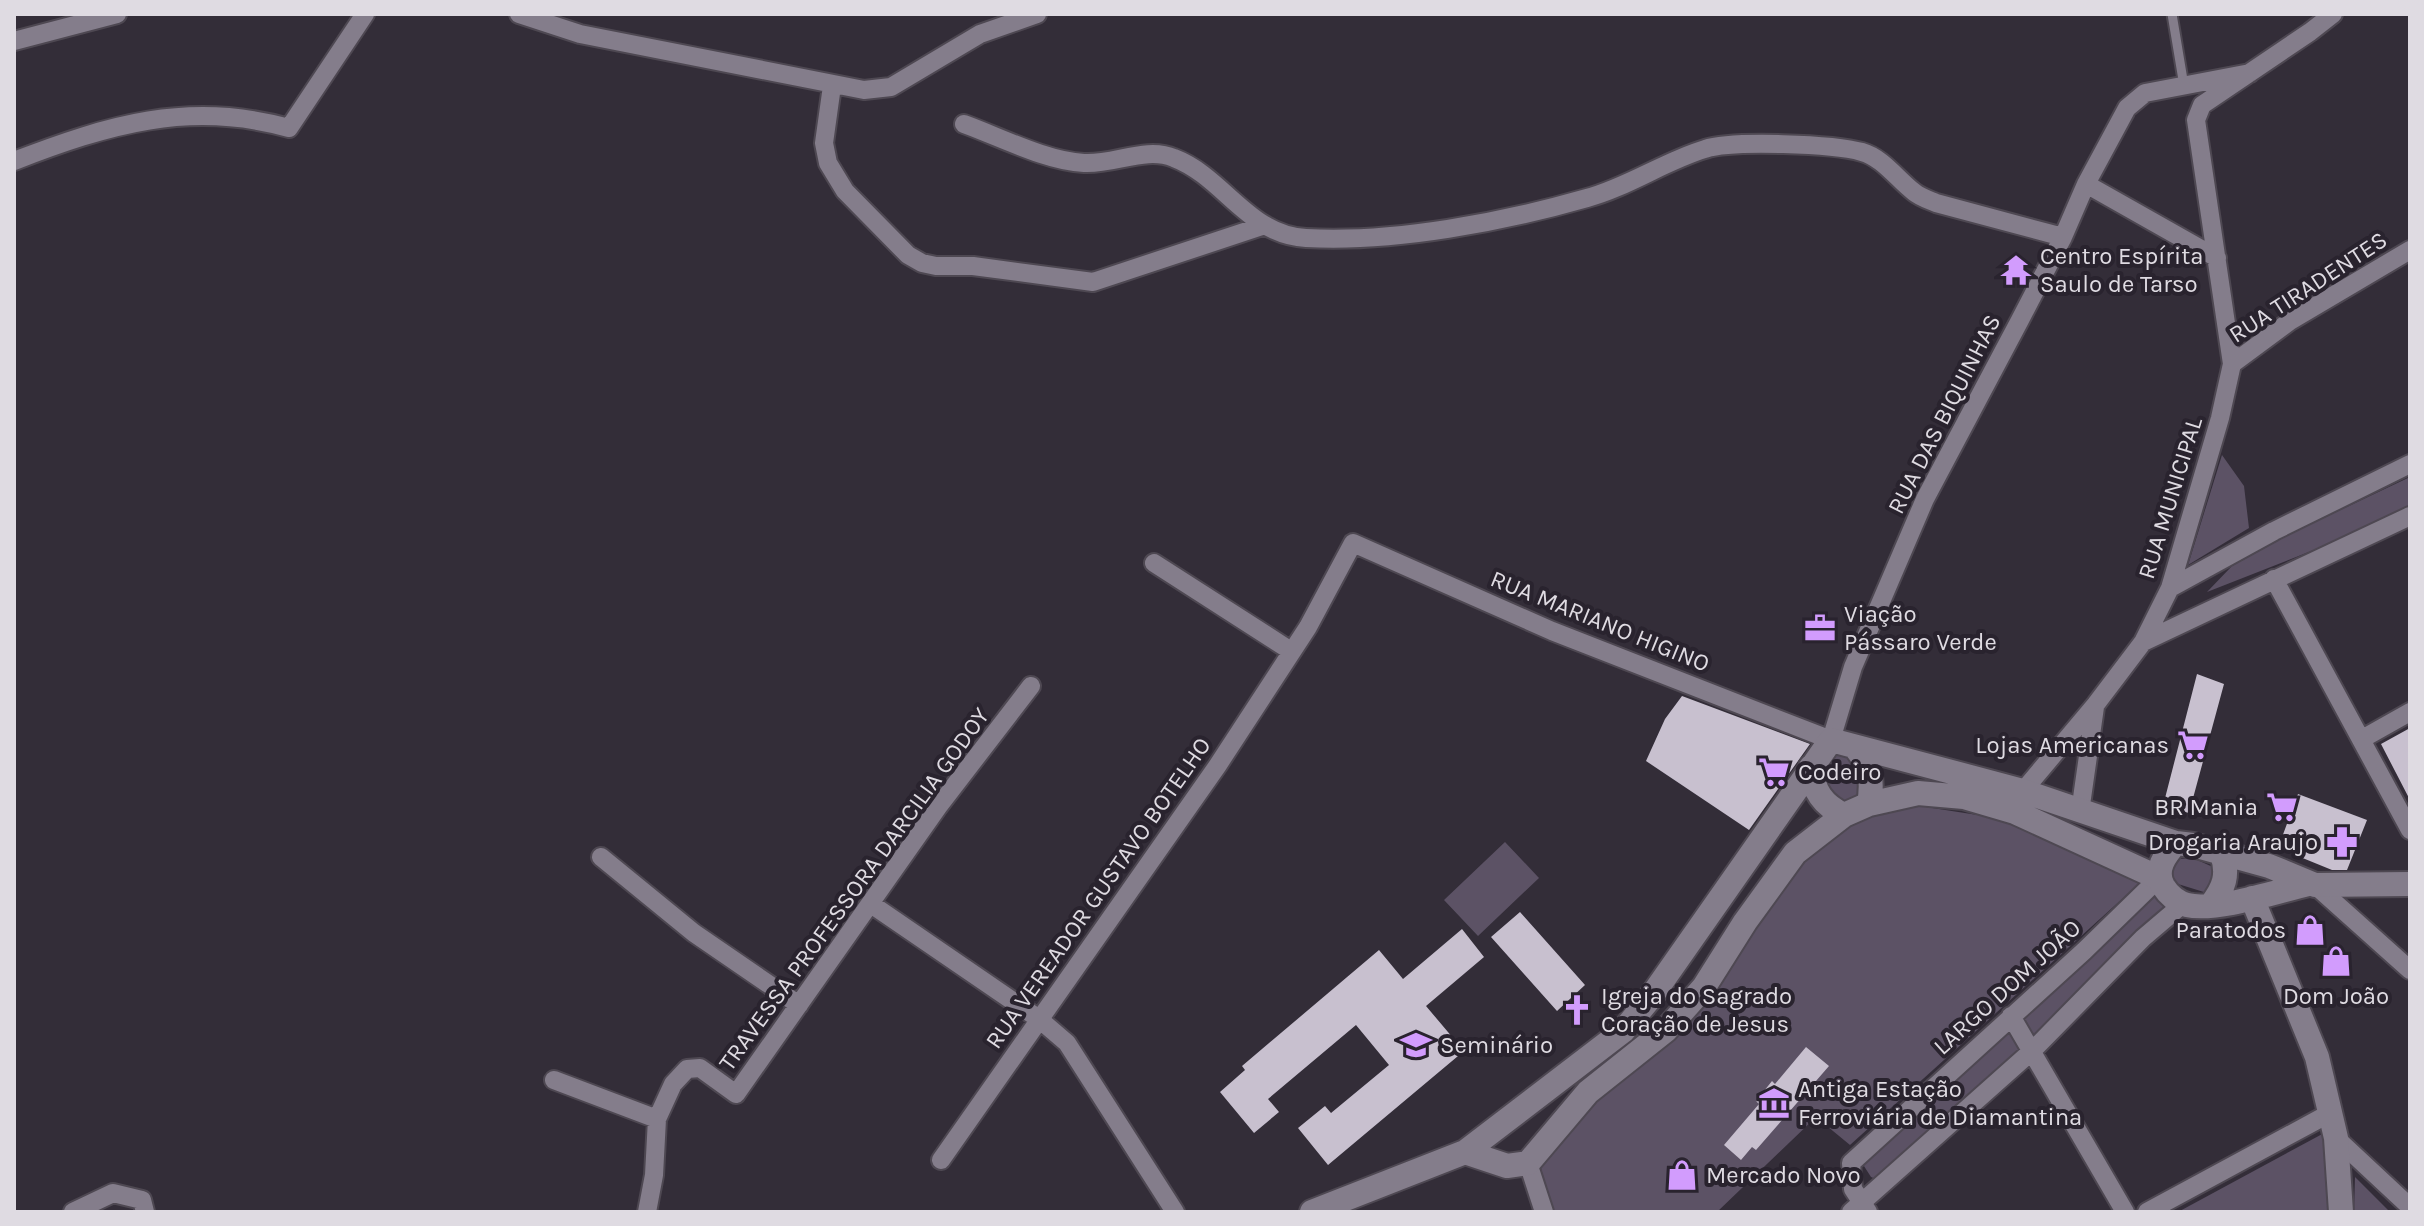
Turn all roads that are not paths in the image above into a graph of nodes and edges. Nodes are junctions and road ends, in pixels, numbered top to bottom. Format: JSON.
{"nodes":[{"id":1,"x":117,"y":14,"type":"edge"},
{"id":2,"x":365,"y":14,"type":"edge"},
{"id":3,"x":519,"y":14,"type":"edge"},
{"id":4,"x":1037,"y":14,"type":"edge"},
{"id":5,"x":2172,"y":14,"type":"edge"},
{"id":6,"x":2333,"y":14,"type":"edge"},
{"id":7,"x":14,"y":41,"type":"edge"},
{"id":8,"x":2250,"y":73,"type":"junction"},
{"id":9,"x":832,"y":86,"type":"junction"},
{"id":10,"x":2184,"y":87,"type":"junction"},
{"id":11,"x":964,"y":124,"type":"dead end"},
{"id":12,"x":14,"y":161,"type":"edge"},
{"id":13,"x":2086,"y":184,"type":"junction"},
{"id":14,"x":1262,"y":226,"type":"junction"},
{"id":15,"x":2063,"y":237,"type":"junction"},
{"id":16,"x":2410,"y":250,"type":"edge"},
{"id":17,"x":2217,"y":258,"type":"junction"},
{"id":18,"x":2232,"y":364,"type":"junction"},
{"id":19,"x":2410,"y":464,"type":"edge"},
{"id":20,"x":2410,"y":516,"type":"edge"},
{"id":21,"x":1353,"y":543,"type":"joint"},
{"id":22,"x":1154,"y":563,"type":"dead end"},
{"id":23,"x":2274,"y":579,"type":"junction"},
{"id":24,"x":2170,"y":588,"type":"junction"},
{"id":25,"x":2143,"y":642,"type":"junction"},
{"id":26,"x":1291,"y":651,"type":"junction"},
{"id":27,"x":1031,"y":686,"type":"dead end"},
{"id":28,"x":2096,"y":704,"type":"junction"},
{"id":29,"x":2410,"y":712,"type":"edge"},
{"id":30,"x":2362,"y":739,"type":"junction"},
{"id":31,"x":1831,"y":740,"type":"junction"},
{"id":32,"x":1855,"y":747,"type":"junction"},
{"id":33,"x":1811,"y":767,"type":"junction"},
{"id":34,"x":2023,"y":791,"type":"junction"},
{"id":35,"x":1869,"y":804,"type":"junction"},
{"id":36,"x":2080,"y":812,"type":"junction"},
{"id":37,"x":1844,"y":815,"type":"junction"},
{"id":38,"x":2410,"y":830,"type":"edge"},
{"id":39,"x":2176,"y":843,"type":"junction"},
{"id":40,"x":2222,"y":854,"type":"junction"},
{"id":41,"x":601,"y":857,"type":"dead end"},
{"id":42,"x":2159,"y":878,"type":"junction"},
{"id":43,"x":2312,"y":885,"type":"junction"},
{"id":44,"x":2398,"y":885,"type":"edge"},
{"id":45,"x":2410,"y":892,"type":"edge"},
{"id":46,"x":2252,"y":898,"type":"junction"},
{"id":47,"x":871,"y":904,"type":"junction"},
{"id":48,"x":2183,"y":904,"type":"junction"},
{"id":49,"x":2211,"y":905,"type":"junction"},
{"id":50,"x":2410,"y":970,"type":"edge"},
{"id":51,"x":799,"y":1005,"type":"junction"},
{"id":52,"x":2011,"y":1016,"type":"junction"},
{"id":53,"x":1039,"y":1019,"type":"junction"},
{"id":54,"x":2033,"y":1050,"type":"junction"},
{"id":55,"x":554,"y":1080,"type":"dead end"},
{"id":56,"x":2332,"y":1112,"type":"junction"},
{"id":57,"x":657,"y":1119,"type":"junction"},
{"id":58,"x":1507,"y":1122,"type":"junction"},
{"id":59,"x":2336,"y":1138,"type":"junction"},
{"id":60,"x":1465,"y":1152,"type":"junction"},
{"id":61,"x":1531,"y":1158,"type":"junction"},
{"id":62,"x":941,"y":1160,"type":"dead end"},
{"id":63,"x":2410,"y":1207,"type":"edge"},
{"id":64,"x":1860,"y":1209,"type":"edge"},
{"id":65,"x":73,"y":1212,"type":"edge"},
{"id":66,"x":145,"y":1212,"type":"edge"},
{"id":67,"x":647,"y":1212,"type":"edge"},
{"id":68,"x":1175,"y":1212,"type":"edge"},
{"id":69,"x":1313,"y":1212,"type":"edge"},
{"id":70,"x":1544,"y":1212,"type":"edge"},
{"id":71,"x":2125,"y":1212,"type":"edge"},
{"id":72,"x":2147,"y":1212,"type":"edge"},
{"id":73,"x":2341,"y":1212,"type":"edge"}],
"edges":[{"from":1,"to":7,"type":"street"},
{"from":2,"to":12,"type":"street"},
{"from":3,"to":9,"type":"street"},
{"from":4,"to":9,"type":"street"},
{"from":5,"to":10,"type":"lane"},
{"from":6,"to":8,"type":"street"},
{"from":8,"to":10,"type":"street","name":"RUA DAS BIQUINHAS"},
{"from":8,"to":17,"type":"street"},
{"from":9,"to":14,"type":"street"},
{"from":10,"to":13,"type":"street","name":"RUA DAS BIQUINHAS"},
{"from":11,"to":14,"type":"street"},
{"from":13,"to":15,"type":"street","name":"RUA DAS BIQUINHAS"},
{"from":13,"to":17,"type":"street"},
{"from":14,"to":15,"type":"street"},
{"from":15,"to":31,"type":"street","name":"RUA DAS BIQUINHAS"},
{"from":16,"to":18,"type":"street","name":"RUA TIRADENTES"},
{"from":17,"to":18,"type":"street"},
{"from":18,"to":24,"type":"street","name":"RUA MUNICIPAL"},
{"from":19,"to":24,"type":"street"},
{"from":20,"to":23,"type":"street"},
{"from":21,"to":26,"type":"street","name":"RUA VEREADOR GUSTAVO BOTELHO"},
{"from":21,"to":31,"type":"street","name":"RUA MARIANO HIGINO"},
{"from":22,"to":26,"type":"street"},
{"from":23,"to":25,"type":"street"},
{"from":23,"to":30,"type":"street"},
{"from":24,"to":25,"type":"street","name":"RUA MUNICIPAL"},
{"from":25,"to":28,"type":"street","name":"RUA MUNICIPAL"},
{"from":26,"to":53,"type":"street","name":"RUA VEREADOR GUSTAVO BOTELHO"},
{"from":27,"to":47,"type":"street","name":"TRAVESSA PROFESSORA DARCILIA GODOY"},
{"from":28,"to":34,"type":"street","name":"RUA MUNICIPAL"},
{"from":28,"to":36,"type":"street"},
{"from":29,"to":30,"type":"street"},
{"from":30,"to":38,"type":"street"},
{"from":31,"to":32,"type":"street"},
{"from":31,"to":33,"type":"street"},
{"from":32,"to":34,"type":"street"},
{"from":32,"to":35,"type":"street"},
{"from":33,"to":37,"type":"street"},
{"from":33,"to":58,"type":"street"},
{"from":34,"to":36,"type":"street"},
{"from":35,"to":37,"type":"street"},
{"from":35,"to":42,"type":"street"},
{"from":36,"to":39,"type":"street"},
{"from":37,"to":61,"type":"street"},
{"from":39,"to":40,"type":"street"},
{"from":39,"to":42,"type":"street"},
{"from":40,"to":43,"type":"street"},
{"from":40,"to":49,"type":"street"},
{"from":41,"to":51,"type":"street"},
{"from":42,"to":48,"type":"street"},
{"from":42,"to":52,"type":"street","name":"LARGO DOM JOÃO"},
{"from":43,"to":44,"type":"street"},
{"from":43,"to":46,"type":"street"},
{"from":43,"to":50,"type":"street"},
{"from":44,"to":45,"type":"street"},
{"from":46,"to":49,"type":"street"},
{"from":46,"to":56,"type":"street"},
{"from":47,"to":51,"type":"street","name":"TRAVESSA PROFESSORA DARCILIA GODOY"},
{"from":47,"to":53,"type":"street"},
{"from":48,"to":49,"type":"street"},
{"from":48,"to":54,"type":"street"},
{"from":51,"to":57,"type":"street","name":"TRAVESSA PROFESSORA DARCILIA GODOY"},
{"from":52,"to":54,"type":"street"},
{"from":52,"to":64,"type":"street","name":"LARGO DOM JOÃO"},
{"from":53,"to":62,"type":"street","name":"RUA VEREADOR GUSTAVO BOTELHO"},
{"from":53,"to":68,"type":"street"},
{"from":54,"to":64,"type":"street"},
{"from":54,"to":71,"type":"street"},
{"from":55,"to":57,"type":"street"},
{"from":56,"to":59,"type":"street"},
{"from":56,"to":72,"type":"street"},
{"from":57,"to":67,"type":"street"},
{"from":58,"to":60,"type":"street"},
{"from":58,"to":61,"type":"street"},
{"from":59,"to":63,"type":"street"},
{"from":59,"to":73,"type":"street"},
{"from":60,"to":61,"type":"street"},
{"from":60,"to":69,"type":"street"},
{"from":61,"to":70,"type":"street"},
{"from":65,"to":66,"type":"street"}]}
